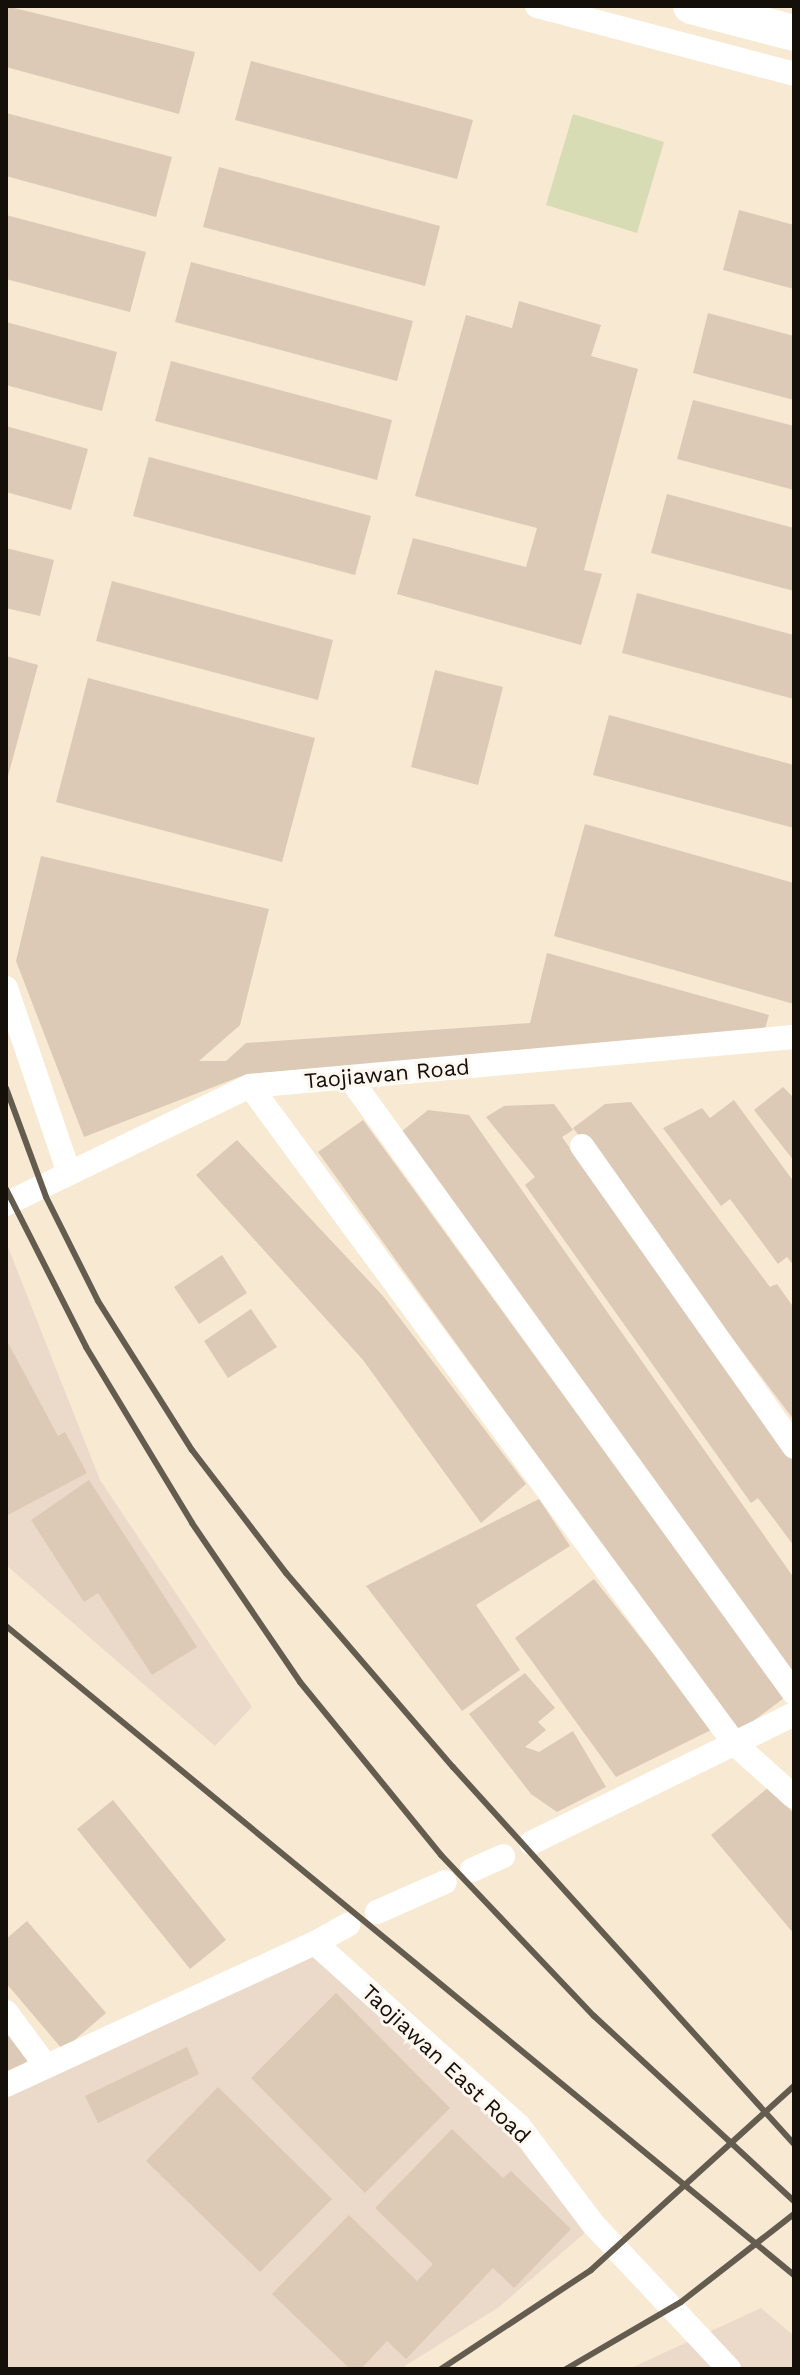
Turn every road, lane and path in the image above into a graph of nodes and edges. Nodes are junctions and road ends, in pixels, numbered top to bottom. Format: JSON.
{"nodes":[{"id":1,"x":537,"y":6,"type":"edge"},
{"id":2,"x":691,"y":6,"type":"edge"},
{"id":3,"x":794,"y":33,"type":"edge"},
{"id":4,"x":794,"y":74,"type":"edge"},
{"id":5,"x":6,"y":988,"type":"edge"},
{"id":6,"x":794,"y":1037,"type":"edge"},
{"id":7,"x":349,"y":1077,"type":"junction"},
{"id":8,"x":250,"y":1086,"type":"junction"},
{"id":9,"x":582,"y":1146,"type":"dead end"},
{"id":10,"x":69,"y":1173,"type":"junction"},
{"id":11,"x":6,"y":1204,"type":"edge"},
{"id":12,"x":794,"y":1447,"type":"edge"},
{"id":13,"x":794,"y":1693,"type":"edge"},
{"id":14,"x":794,"y":1714,"type":"edge"},
{"id":15,"x":735,"y":1744,"type":"junction"},
{"id":16,"x":794,"y":1797,"type":"edge"},
{"id":17,"x":531,"y":1843,"type":"dead end"},
{"id":18,"x":503,"y":1856,"type":"dead end"},
{"id":19,"x":472,"y":1870,"type":"dead end"},
{"id":20,"x":445,"y":1882,"type":"dead end"},
{"id":21,"x":377,"y":1912,"type":"dead end"},
{"id":22,"x":348,"y":1925,"type":"dead end"},
{"id":23,"x":315,"y":1943,"type":"junction"},
{"id":24,"x":6,"y":2012,"type":"edge"},
{"id":25,"x":46,"y":2066,"type":"junction"},
{"id":26,"x":6,"y":2085,"type":"edge"},
{"id":27,"x":729,"y":2369,"type":"edge"}],
"edges":[{"from":1,"to":4,"type":"street"},
{"from":2,"to":3,"type":"highway"},
{"from":5,"to":10,"type":"street"},
{"from":6,"to":7,"type":"street","name":"Taojiawan Road"},
{"from":7,"to":8,"type":"street","name":"Taojiawan Road"},
{"from":7,"to":13,"type":"street"},
{"from":8,"to":10,"type":"street","name":"Taojiawan Road"},
{"from":8,"to":15,"type":"street"},
{"from":9,"to":12,"type":"street"},
{"from":10,"to":11,"type":"street","name":"Taojiawan Road"},
{"from":14,"to":15,"type":"street"},
{"from":15,"to":16,"type":"street"},
{"from":15,"to":17,"type":"street"},
{"from":18,"to":19,"type":"street"},
{"from":20,"to":21,"type":"street"},
{"from":22,"to":23,"type":"street"},
{"from":23,"to":25,"type":"street"},
{"from":23,"to":27,"type":"street","name":"Taojiawan East Road"},
{"from":24,"to":25,"type":"street"},
{"from":25,"to":26,"type":"street"}]}
